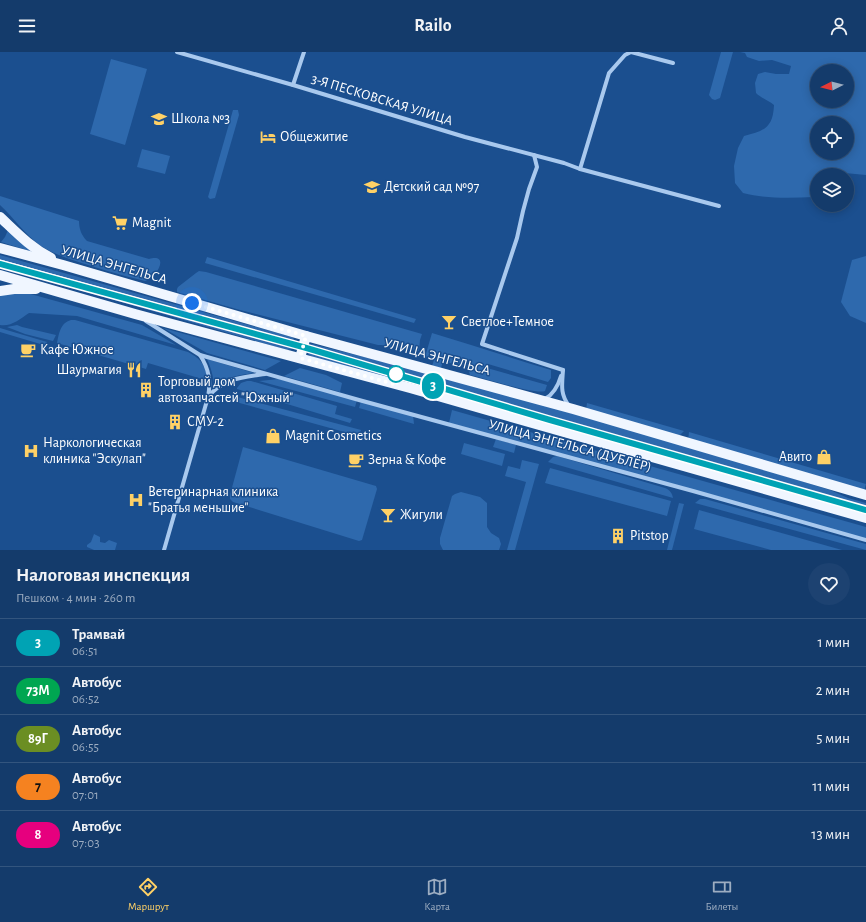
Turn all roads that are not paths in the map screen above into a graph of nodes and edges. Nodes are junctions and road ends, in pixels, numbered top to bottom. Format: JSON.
{"nodes":[{"id":1,"x":177,"y":52,"type":"edge"},
{"id":2,"x":304,"y":52,"type":"edge"},
{"id":3,"x":673,"y":63,"type":"dead end"},
{"id":4,"x":294,"y":85,"type":"junction"},
{"id":5,"x":534,"y":155,"type":"junction"},
{"id":6,"x":580,"y":169,"type":"junction"},
{"id":7,"x":719,"y":206,"type":"dead end"},
{"id":8,"x":0,"y":217,"type":"edge"},
{"id":9,"x":0,"y":248,"type":"edge"},
{"id":10,"x":63,"y":265,"type":"junction"},
{"id":11,"x":0,"y":275,"type":"edge"},
{"id":12,"x":0,"y":291,"type":"edge"},
{"id":13,"x":58,"y":292,"type":"junction"},
{"id":14,"x":135,"y":314,"type":"junction"},
{"id":15,"x":306,"y":336,"type":"junction"},
{"id":16,"x":200,"y":355,"type":"junction"},
{"id":17,"x":300,"y":358,"type":"junction"},
{"id":18,"x":563,"y":370,"type":"junction"},
{"id":19,"x":268,"y":374,"type":"junction"},
{"id":20,"x":208,"y":397,"type":"junction"},
{"id":21,"x":541,"y":401,"type":"junction"},
{"id":22,"x":573,"y":409,"type":"junction"},
{"id":23,"x":866,"y":495,"type":"edge"},
{"id":24,"x":866,"y":518,"type":"edge"},
{"id":25,"x":866,"y":540,"type":"edge"},
{"id":26,"x":164,"y":550,"type":"edge"}],
"edges":[{"from":1,"to":4,"type":"street","name":"3-Я ПЕСКОВСКАЯ УЛИЦА"},
{"from":2,"to":4,"type":"street"},
{"from":3,"to":6,"type":"street"},
{"from":4,"to":5,"type":"street","name":"3-Я ПЕСКОВСКАЯ УЛИЦА"},
{"from":5,"to":6,"type":"street","name":"3-Я ПЕСКОВСКАЯ УЛИЦА"},
{"from":5,"to":18,"type":"street","name":"УЛИЦА ЭНГЕЛЬСА"},
{"from":6,"to":7,"type":"street","name":"3-Я ПЕСКОВСКАЯ УЛИЦА"},
{"from":8,"to":10,"type":"main road"},
{"from":9,"to":10,"type":"main road","name":"УЛИЦА ЭНГЕЛЬСА"},
{"from":10,"to":15,"type":"main road","name":"УЛИЦА ЭНГЕЛЬСА"},
{"from":11,"to":13,"type":"main road"},
{"from":12,"to":13,"type":"main road"},
{"from":13,"to":14,"type":"main road"},
{"from":14,"to":16,"type":"street","name":"УЛИЦА ЭНГЕЛЬСА (ДУБЛЁР)"},
{"from":14,"to":17,"type":"main road"},
{"from":15,"to":17,"type":"main road"},
{"from":15,"to":21,"type":"main road","name":"УЛИЦА ЭНГЕЛЬСА"},
{"from":16,"to":19,"type":"street","name":"УЛИЦА ЭНГЕЛЬСА (ДУБЛЁР)"},
{"from":16,"to":20,"type":"street"},
{"from":17,"to":24,"type":"main road"},
{"from":18,"to":21,"type":"street"},
{"from":18,"to":22,"type":"street"},
{"from":19,"to":20,"type":"street"},
{"from":19,"to":25,"type":"street","name":"УЛИЦА ЭНГЕЛЬСА (ДУБЛЁР)"},
{"from":20,"to":26,"type":"street"},
{"from":21,"to":22,"type":"main road","name":"УЛИЦА ЭНГЕЛЬСА"},
{"from":22,"to":23,"type":"main road","name":"УЛИЦА ЭНГЕЛЬСА"}]}
